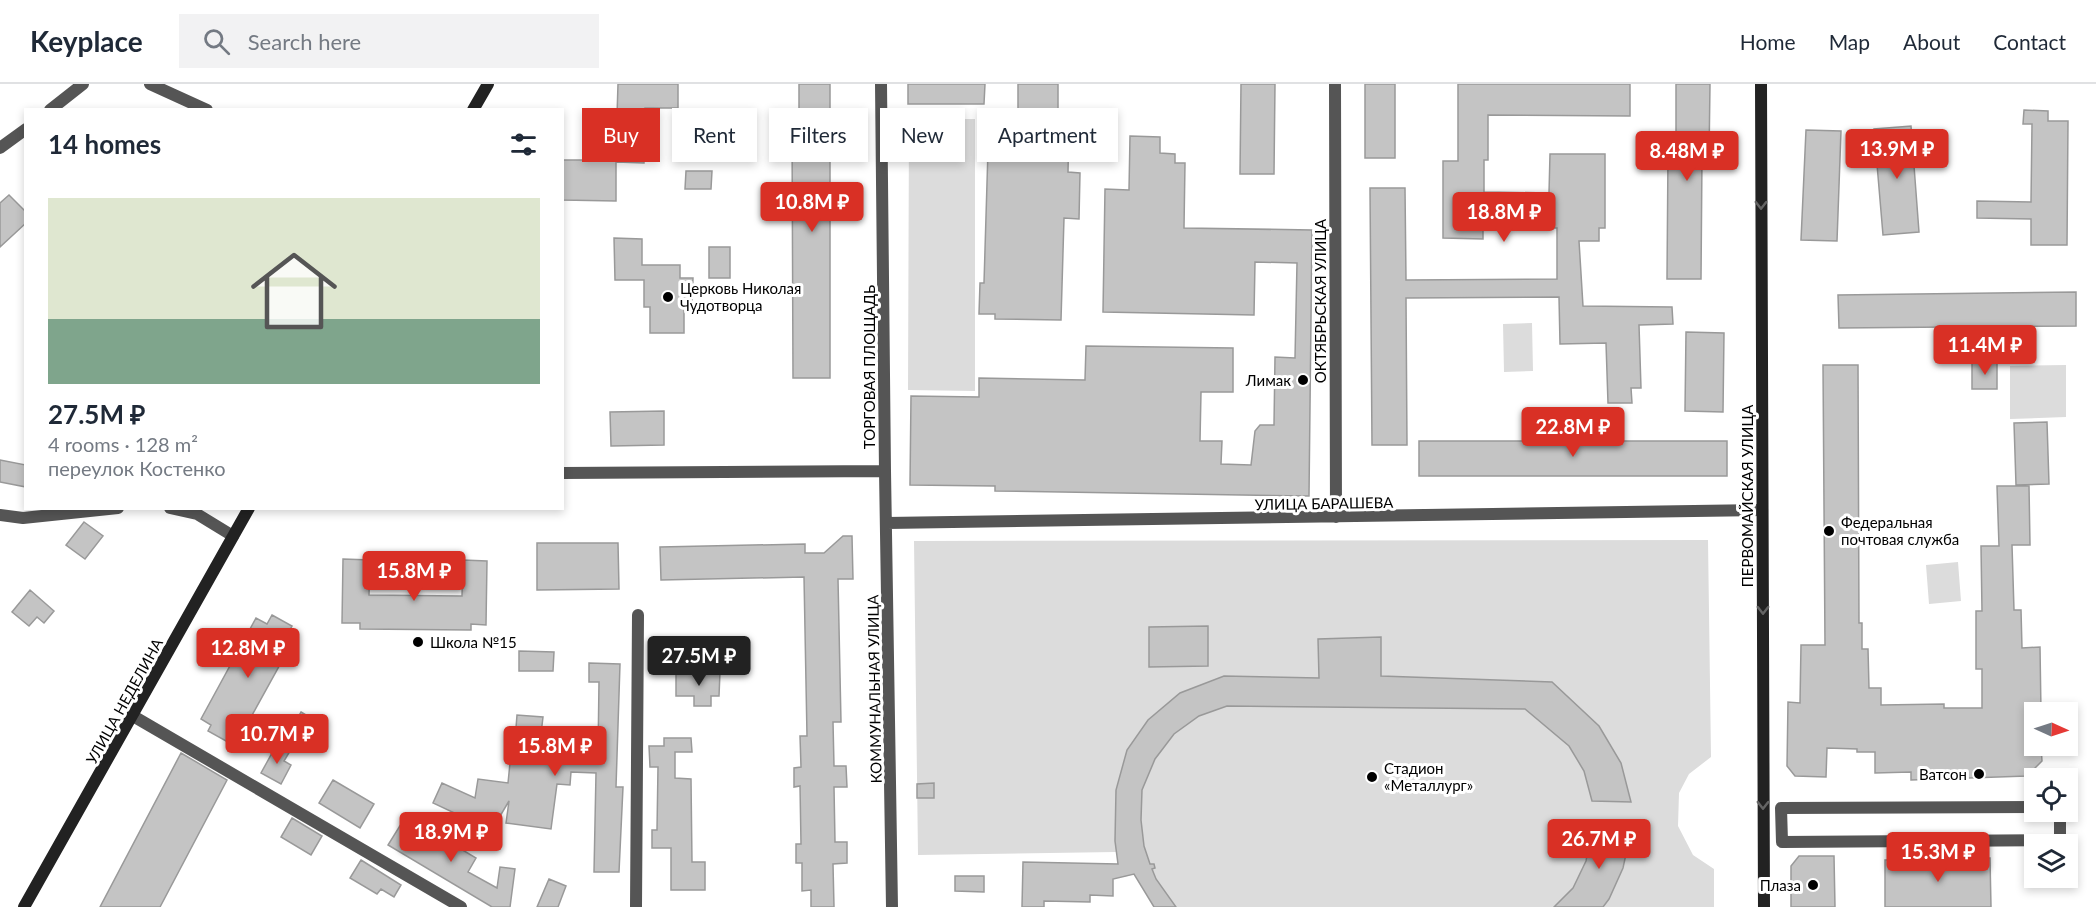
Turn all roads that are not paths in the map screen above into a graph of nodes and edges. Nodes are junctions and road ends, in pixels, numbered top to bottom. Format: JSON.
{"nodes":[{"id":1,"x":83,"y":84,"type":"edge"},
{"id":2,"x":150,"y":84,"type":"edge"},
{"id":3,"x":489,"y":84,"type":"edge"},
{"id":4,"x":881,"y":84,"type":"edge"},
{"id":5,"x":1335,"y":84,"type":"edge"},
{"id":6,"x":1761,"y":84,"type":"edge"},
{"id":7,"x":53,"y":108,"type":"edge"},
{"id":8,"x":203,"y":108,"type":"edge"},
{"id":9,"x":474,"y":108,"type":"edge"},
{"id":10,"x":24,"y":130,"type":"edge"},
{"id":11,"x":0,"y":148,"type":"edge"},
{"id":12,"x":885,"y":471,"type":"junction"},
{"id":13,"x":564,"y":473,"type":"edge"},
{"id":14,"x":99,"y":510,"type":"edge"},
{"id":15,"x":179,"y":510,"type":"edge"},
{"id":16,"x":248,"y":510,"type":"edge"},
{"id":17,"x":1762,"y":510,"type":"junction"},
{"id":18,"x":0,"y":515,"type":"edge"},
{"id":19,"x":1336,"y":517,"type":"junction"},
{"id":20,"x":887,"y":523,"type":"junction"},
{"id":21,"x":233,"y":536,"type":"junction"},
{"id":22,"x":638,"y":615,"type":"dead end"},
{"id":23,"x":133,"y":716,"type":"junction"},
{"id":24,"x":2024,"y":807,"type":"edge"},
{"id":25,"x":2060,"y":822,"type":"edge"},
{"id":26,"x":24,"y":907,"type":"edge"},
{"id":27,"x":461,"y":907,"type":"edge"},
{"id":28,"x":636,"y":907,"type":"edge"},
{"id":29,"x":892,"y":907,"type":"edge"},
{"id":30,"x":1764,"y":907,"type":"edge"}],
"edges":[{"from":1,"to":7,"type":"street"},
{"from":2,"to":8,"type":"street"},
{"from":3,"to":9,"type":"main road"},
{"from":4,"to":12,"type":"street","name":"ТОРГОВАЯ ПЛОЩАДЬ"},
{"from":5,"to":19,"type":"street","name":"ОКТЯБРЬСКАЯ УЛИЦА"},
{"from":6,"to":17,"type":"main road","name":"ПЕРВОМАЙСКАЯ УЛИЦА","one_way":true},
{"from":10,"to":11,"type":"street"},
{"from":12,"to":13,"type":"street","name":"ТОРГОВАЯ ПЛОЩАДЬ"},
{"from":12,"to":20,"type":"street","name":"КОММУНАЛЬНАЯ УЛИЦА"},
{"from":14,"to":18,"type":"street"},
{"from":15,"to":21,"type":"street"},
{"from":16,"to":21,"type":"main road","name":"УЛИЦА НЕДЕЛИНА"},
{"from":17,"to":19,"type":"street","name":"УЛИЦА БАРАШЕВА"},
{"from":17,"to":30,"type":"main road","name":"ПЕРВОМАЙСКАЯ УЛИЦА","one_way":true},
{"from":19,"to":20,"type":"street","name":"УЛИЦА БАРАШЕВА"},
{"from":20,"to":29,"type":"street","name":"КОММУНАЛЬНАЯ УЛИЦА"},
{"from":21,"to":23,"type":"main road","name":"УЛИЦА НЕДЕЛИНА"},
{"from":22,"to":28,"type":"street"},
{"from":23,"to":26,"type":"main road","name":"УЛИЦА НЕДЕЛИНА"},
{"from":23,"to":27,"type":"street"},
{"from":24,"to":25,"type":"street"}]}
